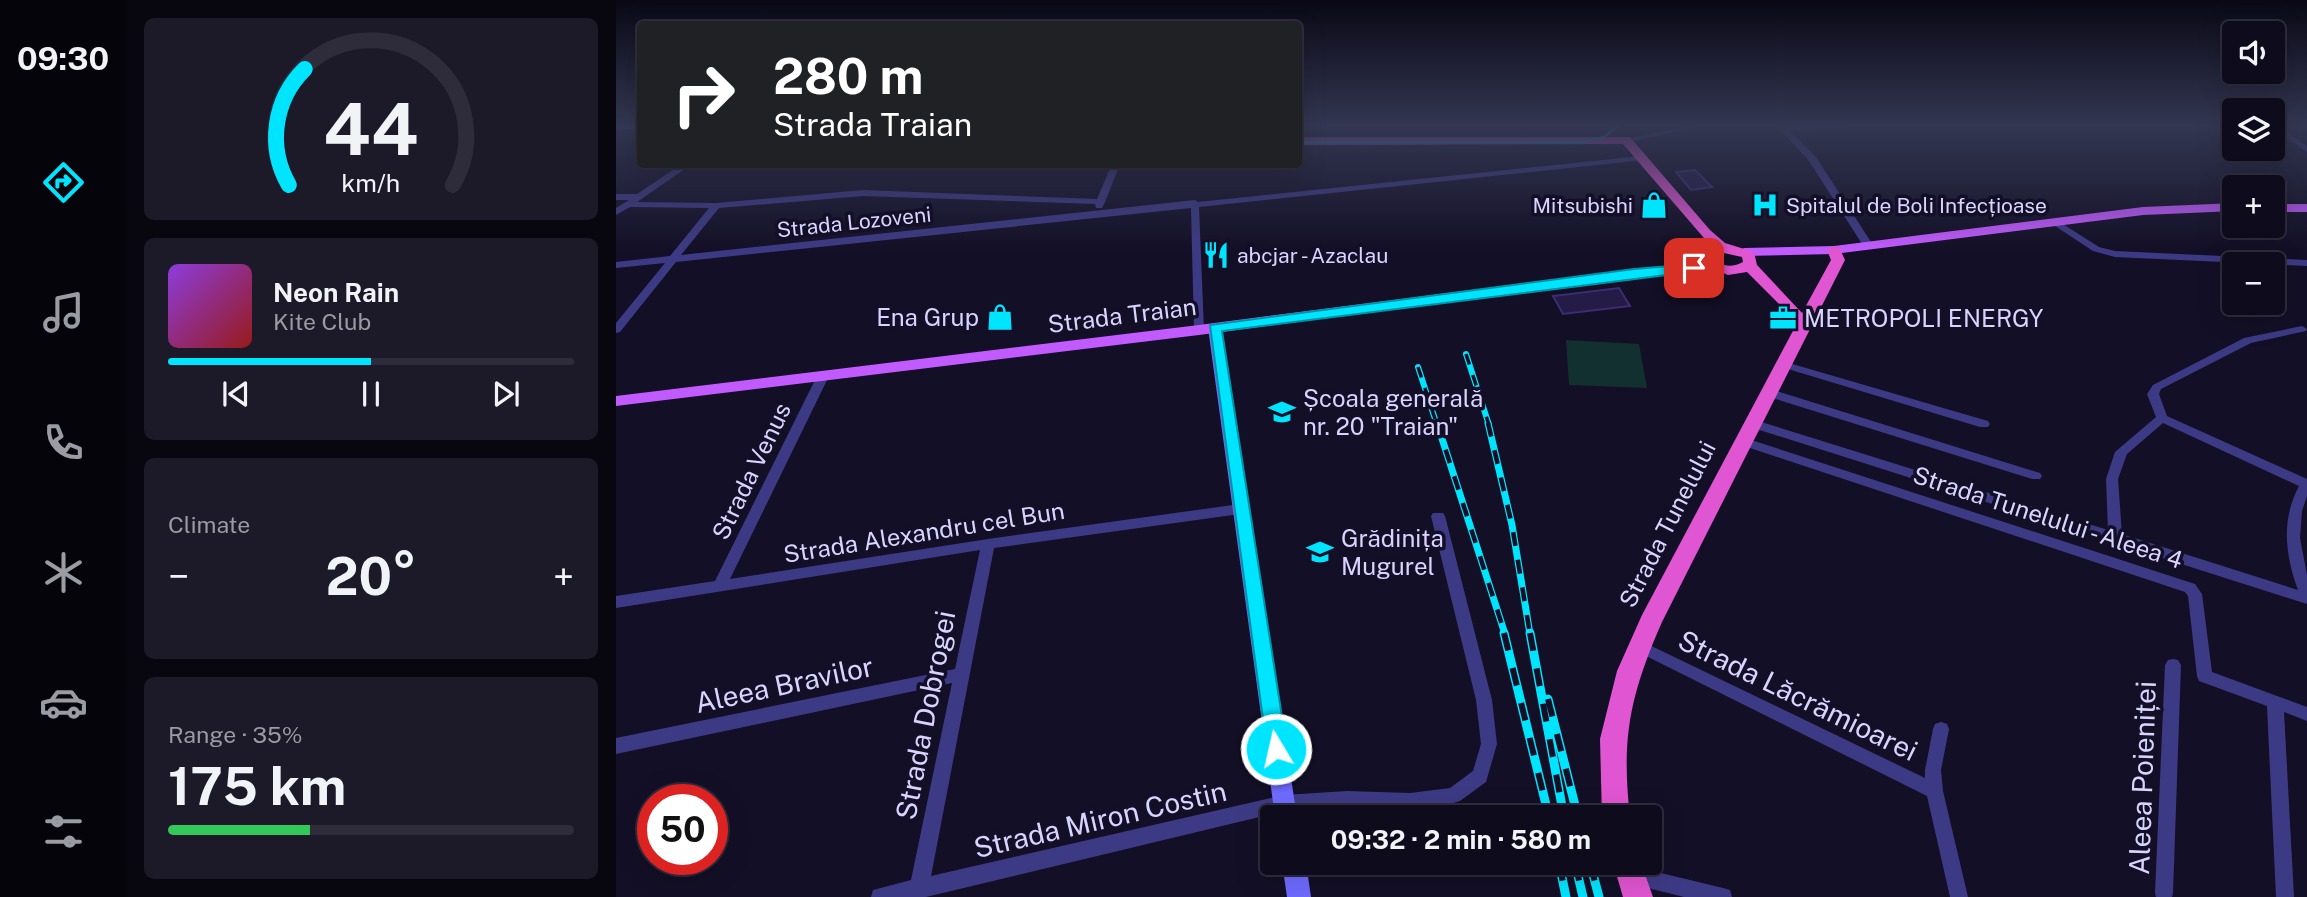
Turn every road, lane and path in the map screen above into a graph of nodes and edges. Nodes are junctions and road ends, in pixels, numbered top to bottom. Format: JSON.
{"nodes":[{"id":1,"x":682,"y":168,"type":"edge"},
{"id":2,"x":1114,"y":168,"type":"edge"},
{"id":3,"x":1545,"y":168,"type":"edge"},
{"id":4,"x":1648,"y":168,"type":"edge"},
{"id":5,"x":1819,"y":168,"type":"edge"},
{"id":6,"x":616,"y":197,"type":"edge"},
{"id":7,"x":638,"y":197,"type":"junction"},
{"id":8,"x":1101,"y":202,"type":"junction"},
{"id":9,"x":628,"y":204,"type":"junction"},
{"id":10,"x":1195,"y":204,"type":"junction"},
{"id":11,"x":716,"y":206,"type":"junction"},
{"id":12,"x":2222,"y":208,"type":"edge"},
{"id":13,"x":2285,"y":208,"type":"edge"},
{"id":14,"x":2307,"y":208,"type":"edge"},
{"id":15,"x":616,"y":212,"type":"edge"},
{"id":16,"x":1096,"y":214,"type":"junction"},
{"id":17,"x":2055,"y":222,"type":"junction"},
{"id":18,"x":1868,"y":245,"type":"junction"},
{"id":19,"x":1834,"y":250,"type":"junction"},
{"id":20,"x":1712,"y":255,"type":"junction"},
{"id":21,"x":671,"y":259,"type":"junction"},
{"id":22,"x":1745,"y":263,"type":"junction"},
{"id":23,"x":2307,"y":263,"type":"edge"},
{"id":24,"x":616,"y":264,"type":"edge"},
{"id":25,"x":1802,"y":325,"type":"junction"},
{"id":26,"x":1207,"y":329,"type":"junction"},
{"id":27,"x":2302,"y":329,"type":"dead end"},
{"id":28,"x":616,"y":330,"type":"edge"},
{"id":29,"x":1782,"y":363,"type":"junction"},
{"id":30,"x":823,"y":376,"type":"junction"},
{"id":31,"x":1767,"y":392,"type":"junction"},
{"id":32,"x":616,"y":401,"type":"edge"},
{"id":33,"x":2162,"y":418,"type":"junction"},
{"id":34,"x":1984,"y":424,"type":"dead end"},
{"id":35,"x":1747,"y":432,"type":"junction"},
{"id":36,"x":2036,"y":476,"type":"dead end"},
{"id":37,"x":2306,"y":484,"type":"edge"},
{"id":38,"x":1240,"y":509,"type":"junction"},
{"id":39,"x":1438,"y":516,"type":"dead end"},
{"id":40,"x":2110,"y":537,"type":"junction"},
{"id":41,"x":988,"y":544,"type":"junction"},
{"id":42,"x":2101,"y":558,"type":"junction"},
{"id":43,"x":719,"y":587,"type":"junction"},
{"id":44,"x":2307,"y":596,"type":"edge"},
{"id":45,"x":616,"y":603,"type":"edge"},
{"id":46,"x":1639,"y":646,"type":"junction"},
{"id":47,"x":2173,"y":665,"type":"dead end"},
{"id":48,"x":962,"y":674,"type":"junction"},
{"id":49,"x":2275,"y":703,"type":"junction"},
{"id":50,"x":2307,"y":714,"type":"edge"},
{"id":51,"x":1941,"y":729,"type":"dead end"},
{"id":52,"x":616,"y":746,"type":"edge"},
{"id":53,"x":1934,"y":791,"type":"junction"},
{"id":54,"x":1284,"y":805,"type":"edge"},
{"id":55,"x":1313,"y":805,"type":"edge"},
{"id":56,"x":1614,"y":805,"type":"edge"},
{"id":57,"x":1260,"y":816,"type":"edge"},
{"id":58,"x":1296,"y":875,"type":"edge"},
{"id":59,"x":1632,"y":878,"type":"edge"},
{"id":60,"x":918,"y":893,"type":"edge"},
{"id":61,"x":2164,"y":893,"type":"dead end"},
{"id":62,"x":880,"y":897,"type":"edge"},
{"id":63,"x":1299,"y":897,"type":"edge"},
{"id":64,"x":1723,"y":897,"type":"edge"},
{"id":65,"x":1959,"y":897,"type":"edge"},
{"id":66,"x":2286,"y":897,"type":"edge"}],
"edges":[{"from":1,"to":7,"type":"street"},
{"from":2,"to":8,"type":"street"},
{"from":3,"to":10,"type":"street","name":"Strada Lozoveni"},
{"from":4,"to":20,"type":"highway"},
{"from":5,"to":18,"type":"street"},
{"from":6,"to":7,"type":"street"},
{"from":7,"to":9,"type":"street"},
{"from":8,"to":11,"type":"street"},
{"from":8,"to":16,"type":"street"},
{"from":9,"to":11,"type":"street"},
{"from":9,"to":15,"type":"street"},
{"from":10,"to":16,"type":"street","name":"Strada Lozoveni"},
{"from":10,"to":26,"type":"street"},
{"from":11,"to":21,"type":"street"},
{"from":12,"to":17,"type":"main road"},
{"from":13,"to":14,"type":"main road"},
{"from":16,"to":21,"type":"street","name":"Strada Lozoveni"},
{"from":17,"to":18,"type":"main road"},
{"from":17,"to":23,"type":"street"},
{"from":18,"to":19,"type":"main road"},
{"from":19,"to":22,"type":"main road"},
{"from":19,"to":25,"type":"highway","name":"Strada Tunelului"},
{"from":20,"to":22,"type":"highway"},
{"from":20,"to":22,"type":"highway"},
{"from":20,"to":26,"type":"main road","name":"Strada Traian"},
{"from":21,"to":24,"type":"street","name":"Strada Lozoveni"},
{"from":21,"to":28,"type":"street"},
{"from":22,"to":25,"type":"highway"},
{"from":25,"to":29,"type":"highway","name":"Strada Tunelului"},
{"from":26,"to":30,"type":"main road","name":"Strada Traian"},
{"from":26,"to":38,"type":"main road"},
{"from":27,"to":33,"type":"street"},
{"from":29,"to":31,"type":"highway","name":"Strada Tunelului"},
{"from":29,"to":34,"type":"street"},
{"from":30,"to":32,"type":"main road","name":"Strada Traian"},
{"from":30,"to":43,"type":"street","name":"Strada Venus"},
{"from":31,"to":35,"type":"highway","name":"Strada Tunelului"},
{"from":31,"to":36,"type":"street"},
{"from":33,"to":37,"type":"street"},
{"from":33,"to":40,"type":"street"},
{"from":35,"to":40,"type":"street"},
{"from":35,"to":42,"type":"street","name":"Strada Tunelului - Aleea 4"},
{"from":35,"to":46,"type":"highway","name":"Strada Tunelului"},
{"from":37,"to":44,"type":"street"},
{"from":38,"to":41,"type":"street","name":"Strada Alexandru cel Bun"},
{"from":38,"to":54,"type":"main road"},
{"from":39,"to":55,"type":"street","name":"Strada Miron Costin"},
{"from":40,"to":42,"type":"street"},
{"from":40,"to":44,"type":"street"},
{"from":41,"to":43,"type":"street","name":"Strada Alexandru cel Bun"},
{"from":41,"to":48,"type":"street","name":"Strada Dobrogei"},
{"from":42,"to":49,"type":"street","name":"Strada Tunelului - Aleea 4"},
{"from":43,"to":45,"type":"street","name":"Strada Alexandru cel Bun"},
{"from":46,"to":53,"type":"street","name":"Strada Lăcrămioarei"},
{"from":46,"to":56,"type":"highway","name":"Strada Tunelului"},
{"from":47,"to":61,"type":"street","name":"Aleea Poieniței"},
{"from":48,"to":52,"type":"street","name":"Aleea Bravilor"},
{"from":48,"to":60,"type":"street","name":"Strada Dobrogei"},
{"from":49,"to":50,"type":"street","name":"Strada Tunelului - Aleea 4"},
{"from":49,"to":66,"type":"street"},
{"from":51,"to":53,"type":"street"},
{"from":53,"to":65,"type":"street"},
{"from":57,"to":60,"type":"street","name":"Strada Miron Costin"},
{"from":58,"to":63,"type":"main road"},
{"from":59,"to":64,"type":"street"},
{"from":60,"to":62,"type":"street","name":"Strada Miron Costin"}]}
